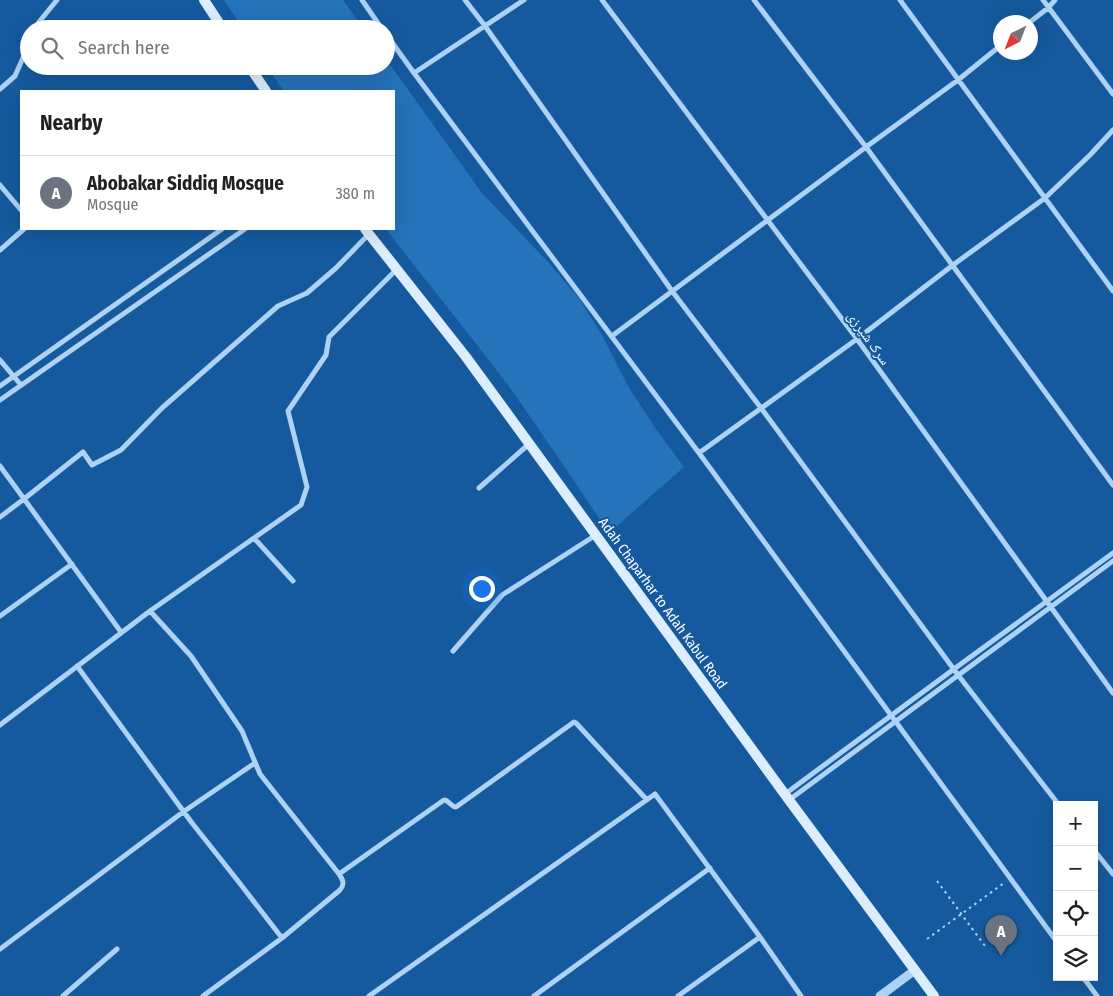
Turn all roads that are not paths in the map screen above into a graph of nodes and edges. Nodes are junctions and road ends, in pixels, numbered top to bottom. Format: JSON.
{"nodes":[{"id":1,"x":57,"y":0,"type":"edge"},
{"id":2,"x":204,"y":0,"type":"edge"},
{"id":3,"x":362,"y":0,"type":"edge"},
{"id":4,"x":465,"y":0,"type":"edge"},
{"id":5,"x":524,"y":0,"type":"edge"},
{"id":6,"x":602,"y":0,"type":"edge"},
{"id":7,"x":754,"y":0,"type":"edge"},
{"id":8,"x":900,"y":0,"type":"edge"},
{"id":9,"x":1042,"y":0,"type":"edge"},
{"id":10,"x":1056,"y":0,"type":"edge"},
{"id":11,"x":1048,"y":8,"type":"junction"},
{"id":12,"x":1038,"y":16,"type":"edge"},
{"id":13,"x":41,"y":20,"type":"edge"},
{"id":14,"x":217,"y":20,"type":"edge"},
{"id":15,"x":376,"y":20,"type":"edge"},
{"id":16,"x":485,"y":26,"type":"junction"},
{"id":17,"x":395,"y":47,"type":"edge"},
{"id":18,"x":993,"y":52,"type":"edge"},
{"id":19,"x":20,"y":65,"type":"edge"},
{"id":20,"x":414,"y":73,"type":"junction"},
{"id":21,"x":255,"y":75,"type":"edge"},
{"id":22,"x":958,"y":80,"type":"junction"},
{"id":23,"x":0,"y":90,"type":"edge"},
{"id":24,"x":265,"y":90,"type":"edge"},
{"id":25,"x":1113,"y":94,"type":"edge"},
{"id":26,"x":1113,"y":130,"type":"edge"},
{"id":27,"x":866,"y":147,"type":"junction"},
{"id":28,"x":0,"y":185,"type":"edge"},
{"id":29,"x":1045,"y":198,"type":"junction"},
{"id":30,"x":20,"y":209,"type":"edge"},
{"id":31,"x":768,"y":220,"type":"junction"},
{"id":32,"x":23,"y":230,"type":"edge"},
{"id":33,"x":221,"y":230,"type":"edge"},
{"id":34,"x":244,"y":230,"type":"edge"},
{"id":35,"x":367,"y":231,"type":"edge"},
{"id":36,"x":0,"y":250,"type":"edge"},
{"id":37,"x":953,"y":265,"type":"junction"},
{"id":38,"x":397,"y":269,"type":"junction"},
{"id":39,"x":672,"y":291,"type":"junction"},
{"id":40,"x":1113,"y":291,"type":"edge"},
{"id":41,"x":612,"y":336,"type":"junction"},
{"id":42,"x":857,"y":339,"type":"junction"},
{"id":43,"x":0,"y":360,"type":"edge"},
{"id":44,"x":14,"y":376,"type":"junction"},
{"id":45,"x":22,"y":385,"type":"junction"},
{"id":46,"x":0,"y":386,"type":"edge"},
{"id":47,"x":0,"y":400,"type":"edge"},
{"id":48,"x":761,"y":408,"type":"junction"},
{"id":49,"x":530,"y":444,"type":"junction"},
{"id":50,"x":699,"y":453,"type":"junction"},
{"id":51,"x":0,"y":466,"type":"edge"},
{"id":52,"x":1113,"y":485,"type":"edge"},
{"id":53,"x":479,"y":488,"type":"dead end"},
{"id":54,"x":24,"y":499,"type":"junction"},
{"id":55,"x":0,"y":517,"type":"edge"},
{"id":56,"x":596,"y":535,"type":"junction"},
{"id":57,"x":254,"y":538,"type":"junction"},
{"id":58,"x":1113,"y":553,"type":"edge"},
{"id":59,"x":1113,"y":561,"type":"edge"},
{"id":60,"x":72,"y":564,"type":"junction"},
{"id":61,"x":293,"y":581,"type":"dead end"},
{"id":62,"x":1047,"y":602,"type":"junction"},
{"id":63,"x":1051,"y":608,"type":"junction"},
{"id":64,"x":150,"y":611,"type":"junction"},
{"id":65,"x":0,"y":616,"type":"edge"},
{"id":66,"x":121,"y":632,"type":"junction"},
{"id":67,"x":453,"y":651,"type":"dead end"},
{"id":68,"x":77,"y":666,"type":"junction"},
{"id":69,"x":954,"y":669,"type":"junction"},
{"id":70,"x":958,"y":675,"type":"junction"},
{"id":71,"x":1113,"y":693,"type":"edge"},
{"id":72,"x":893,"y":718,"type":"junction"},
{"id":73,"x":0,"y":724,"type":"edge"},
{"id":74,"x":255,"y":764,"type":"junction"},
{"id":75,"x":787,"y":797,"type":"junction"},
{"id":76,"x":647,"y":800,"type":"junction"},
{"id":77,"x":1056,"y":801,"type":"edge"},
{"id":78,"x":183,"y":812,"type":"junction"},
{"id":79,"x":1098,"y":855,"type":"edge"},
{"id":80,"x":710,"y":868,"type":"junction"},
{"id":81,"x":339,"y":874,"type":"junction"},
{"id":82,"x":1113,"y":874,"type":"edge"},
{"id":83,"x":760,"y":937,"type":"junction"},
{"id":84,"x":1053,"y":937,"type":"edge"},
{"id":85,"x":282,"y":938,"type":"junction"},
{"id":86,"x":0,"y":948,"type":"edge"},
{"id":87,"x":117,"y":949,"type":"dead end"},
{"id":88,"x":914,"y":970,"type":"junction"},
{"id":89,"x":1086,"y":981,"type":"edge"},
{"id":90,"x":63,"y":996,"type":"edge"},
{"id":91,"x":203,"y":996,"type":"edge"},
{"id":92,"x":370,"y":996,"type":"edge"},
{"id":93,"x":534,"y":996,"type":"edge"},
{"id":94,"x":678,"y":996,"type":"edge"},
{"id":95,"x":801,"y":996,"type":"edge"},
{"id":96,"x":880,"y":996,"type":"edge"},
{"id":97,"x":934,"y":996,"type":"edge"},
{"id":98,"x":1096,"y":996,"type":"edge"}],
"edges":[{"from":1,"to":13,"type":"street"},
{"from":2,"to":14,"type":"main road"},
{"from":3,"to":15,"type":"street"},
{"from":4,"to":16,"type":"street"},
{"from":5,"to":16,"type":"street"},
{"from":6,"to":31,"type":"street","name":"سرک شیرزی"},
{"from":7,"to":27,"type":"street"},
{"from":8,"to":22,"type":"street"},
{"from":9,"to":11,"type":"street"},
{"from":10,"to":11,"type":"street"},
{"from":11,"to":12,"type":"street"},
{"from":11,"to":25,"type":"street"},
{"from":16,"to":20,"type":"street"},
{"from":16,"to":39,"type":"street"},
{"from":17,"to":20,"type":"street"},
{"from":18,"to":22,"type":"street"},
{"from":19,"to":23,"type":"street"},
{"from":20,"to":41,"type":"street"},
{"from":21,"to":24,"type":"main road"},
{"from":22,"to":27,"type":"street"},
{"from":22,"to":29,"type":"street"},
{"from":26,"to":29,"type":"street"},
{"from":27,"to":31,"type":"street"},
{"from":27,"to":37,"type":"street"},
{"from":28,"to":30,"type":"street"},
{"from":29,"to":37,"type":"street"},
{"from":29,"to":40,"type":"street"},
{"from":31,"to":39,"type":"street"},
{"from":31,"to":42,"type":"street","name":"سرک شیرزی"},
{"from":32,"to":36,"type":"street"},
{"from":33,"to":44,"type":"street"},
{"from":34,"to":45,"type":"street"},
{"from":35,"to":38,"type":"main road","name":"Adah Chaparhar to Adah Kabul Road"},
{"from":35,"to":54,"type":"street"},
{"from":37,"to":42,"type":"street"},
{"from":37,"to":52,"type":"street"},
{"from":38,"to":49,"type":"main road","name":"Adah Chaparhar to Adah Kabul Road"},
{"from":38,"to":57,"type":"street"},
{"from":39,"to":41,"type":"street"},
{"from":39,"to":48,"type":"street"},
{"from":41,"to":50,"type":"street"},
{"from":42,"to":48,"type":"street"},
{"from":42,"to":62,"type":"street","name":"سرک شیرزی"},
{"from":43,"to":44,"type":"street"},
{"from":44,"to":45,"type":"street"},
{"from":44,"to":46,"type":"street"},
{"from":45,"to":47,"type":"street"},
{"from":48,"to":50,"type":"street"},
{"from":48,"to":69,"type":"street"},
{"from":49,"to":53,"type":"street"},
{"from":49,"to":56,"type":"main road","name":"Adah Chaparhar to Adah Kabul Road"},
{"from":50,"to":72,"type":"street"},
{"from":51,"to":54,"type":"street"},
{"from":54,"to":55,"type":"street"},
{"from":54,"to":60,"type":"street"},
{"from":56,"to":67,"type":"street"},
{"from":56,"to":75,"type":"main road","name":"Adah Chaparhar to Adah Kabul Road"},
{"from":57,"to":61,"type":"street"},
{"from":57,"to":64,"type":"street"},
{"from":58,"to":62,"type":"street"},
{"from":59,"to":63,"type":"street"},
{"from":60,"to":65,"type":"street"},
{"from":60,"to":66,"type":"street"},
{"from":62,"to":63,"type":"street","name":"سرک شیرزی"},
{"from":62,"to":69,"type":"street"},
{"from":63,"to":70,"type":"street"},
{"from":63,"to":71,"type":"street","name":"سرک شیرزی"},
{"from":64,"to":66,"type":"street"},
{"from":64,"to":74,"type":"street"},
{"from":66,"to":68,"type":"street"},
{"from":68,"to":73,"type":"street"},
{"from":68,"to":78,"type":"street"},
{"from":69,"to":70,"type":"street"},
{"from":69,"to":72,"type":"street"},
{"from":70,"to":72,"type":"street"},
{"from":70,"to":77,"type":"street"},
{"from":72,"to":75,"type":"street"},
{"from":72,"to":84,"type":"street"},
{"from":74,"to":78,"type":"street"},
{"from":74,"to":81,"type":"street"},
{"from":75,"to":88,"type":"main road","name":"Adah Chaparhar to Adah Kabul Road"},
{"from":76,"to":80,"type":"street"},
{"from":76,"to":81,"type":"street"},
{"from":76,"to":92,"type":"street"},
{"from":78,"to":85,"type":"street"},
{"from":78,"to":86,"type":"street"},
{"from":79,"to":82,"type":"street"},
{"from":80,"to":83,"type":"street"},
{"from":80,"to":93,"type":"street"},
{"from":81,"to":85,"type":"street"},
{"from":83,"to":94,"type":"street"},
{"from":83,"to":95,"type":"street"},
{"from":85,"to":91,"type":"street"},
{"from":87,"to":90,"type":"street"},
{"from":88,"to":96,"type":"street"},
{"from":88,"to":97,"type":"main road","name":"Adah Chaparhar to Adah Kabul Road"},
{"from":89,"to":98,"type":"street"}]}
